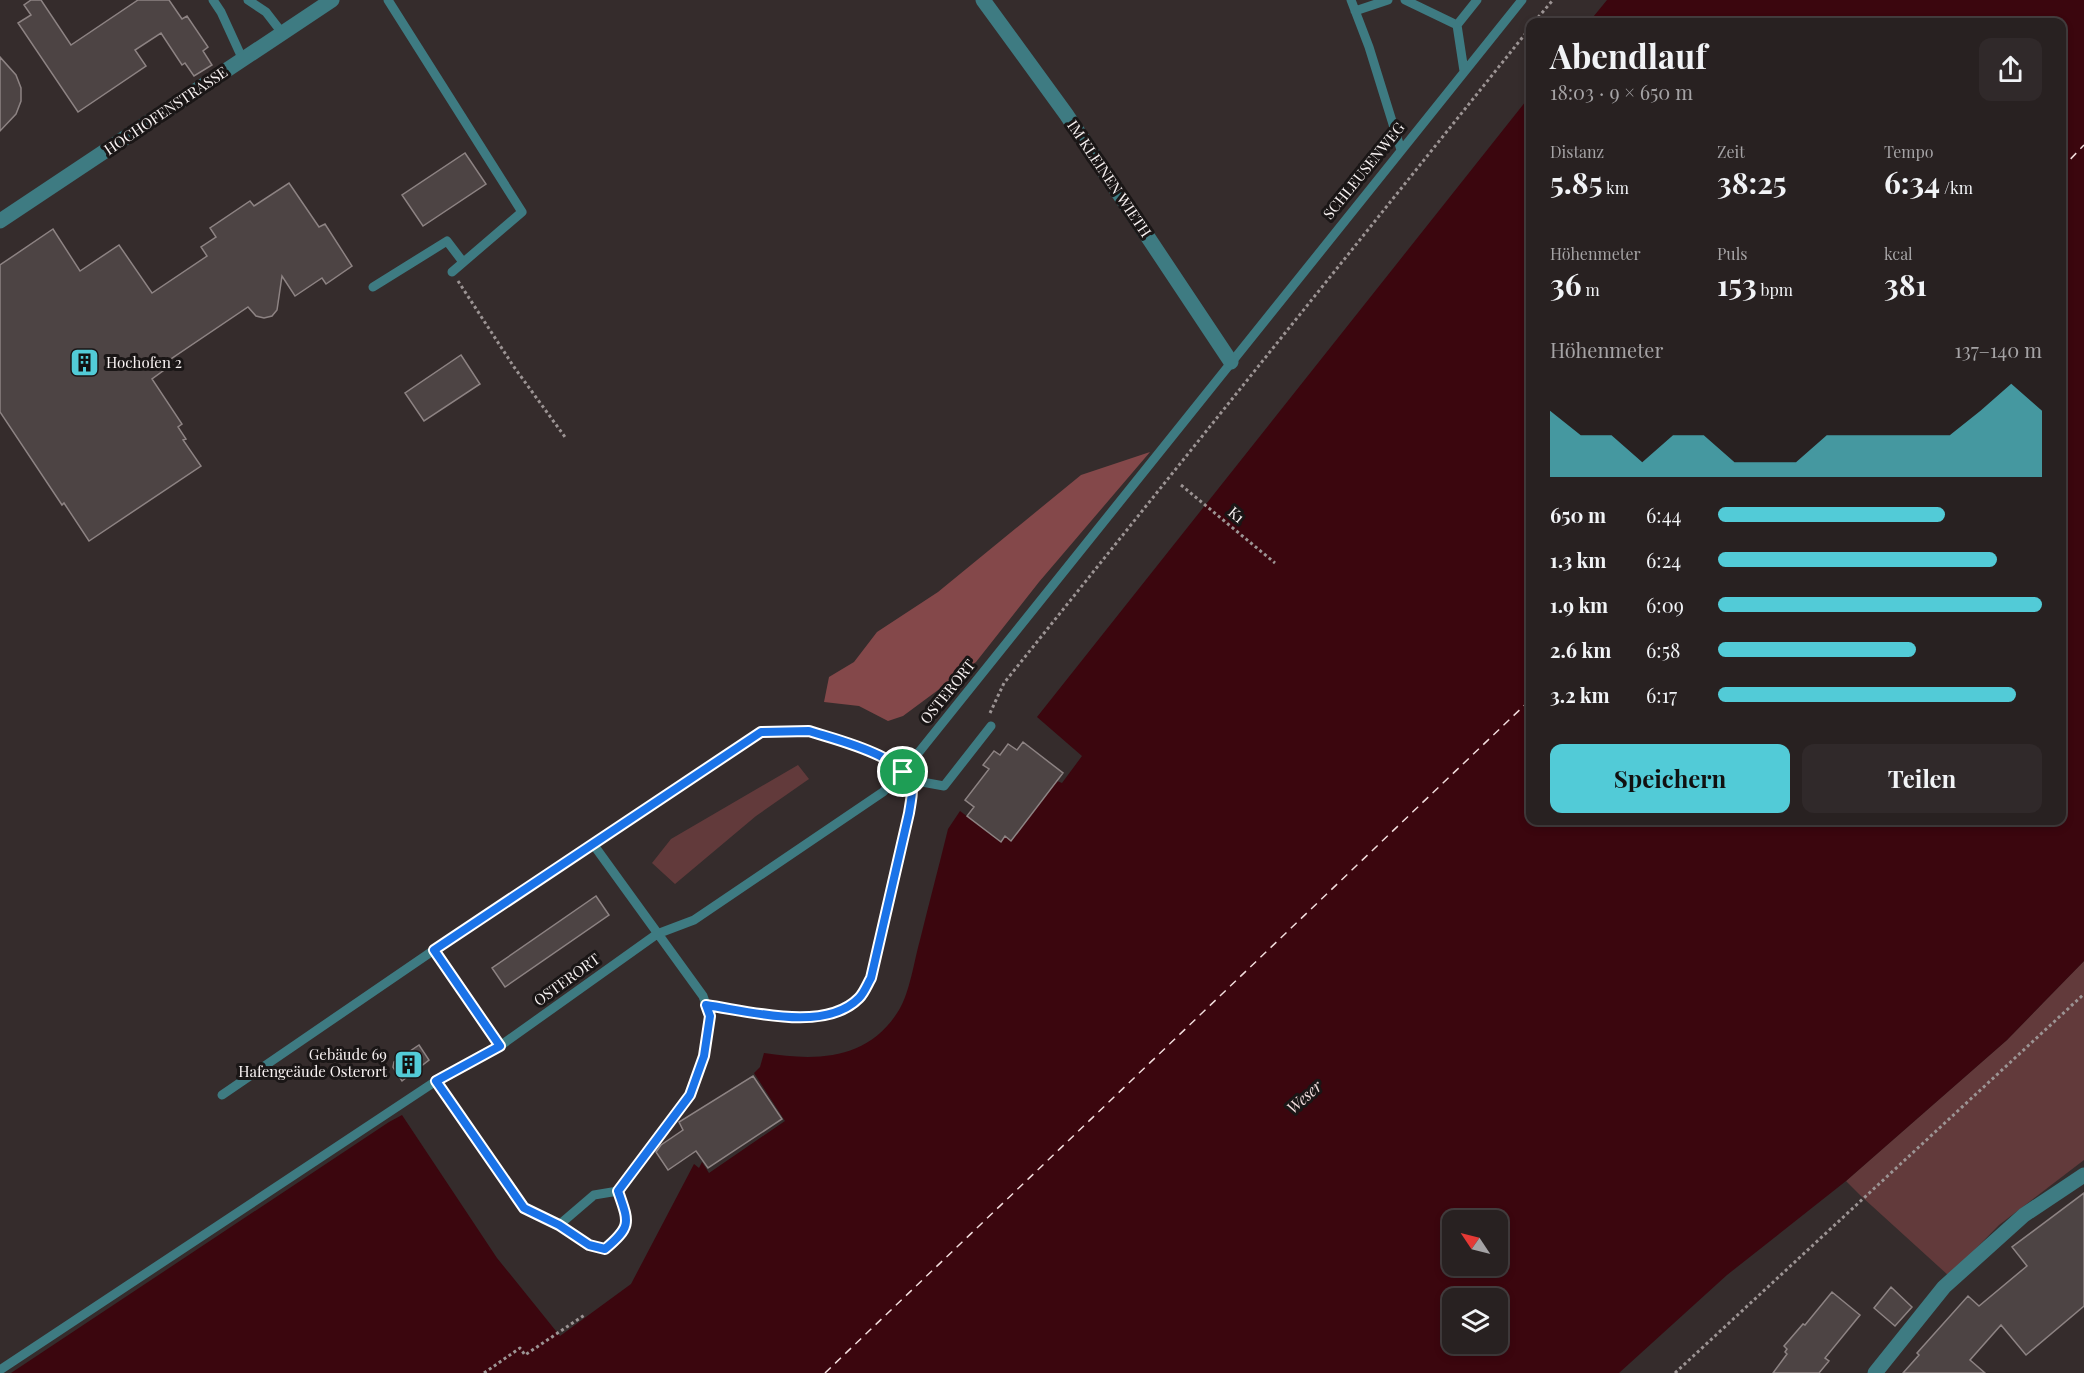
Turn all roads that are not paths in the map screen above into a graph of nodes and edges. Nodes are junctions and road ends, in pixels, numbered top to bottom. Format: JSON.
{"nodes":[{"id":1,"x":213,"y":0,"type":"edge"},
{"id":2,"x":248,"y":0,"type":"edge"},
{"id":3,"x":332,"y":0,"type":"edge"},
{"id":4,"x":388,"y":0,"type":"edge"},
{"id":5,"x":983,"y":0,"type":"edge"},
{"id":6,"x":1351,"y":0,"type":"edge"},
{"id":7,"x":1388,"y":0,"type":"edge"},
{"id":8,"x":1405,"y":0,"type":"edge"},
{"id":9,"x":1477,"y":0,"type":"edge"},
{"id":10,"x":1522,"y":0,"type":"edge"},
{"id":11,"x":1355,"y":11,"type":"junction"},
{"id":12,"x":1457,"y":25,"type":"junction"},
{"id":13,"x":283,"y":34,"type":"junction"},
{"id":14,"x":243,"y":60,"type":"junction"},
{"id":15,"x":1464,"y":71,"type":"junction"},
{"id":16,"x":1401,"y":150,"type":"junction"},
{"id":17,"x":0,"y":221,"type":"edge"},
{"id":18,"x":464,"y":262,"type":"junction"},
{"id":19,"x":453,"y":272,"type":"road end"},
{"id":20,"x":373,"y":287,"type":"dead end"},
{"id":21,"x":1230,"y":362,"type":"junction"},
{"id":22,"x":991,"y":726,"type":"road end"},
{"id":23,"x":903,"y":772,"type":"junction"},
{"id":24,"x":593,"y":844,"type":"junction"},
{"id":25,"x":657,"y":933,"type":"junction"},
{"id":26,"x":434,"y":950,"type":"junction"},
{"id":27,"x":500,"y":1046,"type":"junction"},
{"id":28,"x":436,"y":1081,"type":"junction"},
{"id":29,"x":222,"y":1095,"type":"dead end"},
{"id":30,"x":2084,"y":1175,"type":"edge"},
{"id":31,"x":618,"y":1191,"type":"junction"},
{"id":32,"x":559,"y":1225,"type":"junction"},
{"id":33,"x":0,"y":1370,"type":"edge"},
{"id":34,"x":1875,"y":1373,"type":"edge"}],
"edges":[{"from":1,"to":14,"type":"lane"},
{"from":2,"to":13,"type":"lane"},
{"from":3,"to":13,"type":"street","name":"HOCHOFENSTRASSE"},
{"from":4,"to":18,"type":"lane"},
{"from":5,"to":21,"type":"street","name":"IM KLEINEN WIETH"},
{"from":6,"to":11,"type":"lane"},
{"from":7,"to":11,"type":"lane"},
{"from":8,"to":12,"type":"lane"},
{"from":9,"to":12,"type":"lane"},
{"from":10,"to":15,"type":"lane","name":"SCHLEUSENWEG"},
{"from":11,"to":16,"type":"lane"},
{"from":12,"to":15,"type":"lane"},
{"from":13,"to":14,"type":"street","name":"HOCHOFENSTRASSE"},
{"from":14,"to":17,"type":"street","name":"HOCHOFENSTRASSE"},
{"from":15,"to":16,"type":"lane","name":"SCHLEUSENWEG"},
{"from":16,"to":21,"type":"lane","name":"SCHLEUSENWEG"},
{"from":18,"to":19,"type":"lane"},
{"from":18,"to":20,"type":"lane"},
{"from":21,"to":23,"type":"lane","name":"OSTERORT"},
{"from":22,"to":23,"type":"lane"},
{"from":23,"to":24,"type":"lane"},
{"from":23,"to":25,"type":"lane","name":"OSTERORT"},
{"from":24,"to":25,"type":"lane"},
{"from":24,"to":26,"type":"lane"},
{"from":25,"to":27,"type":"lane","name":"OSTERORT"},
{"from":25,"to":31,"type":"lane"},
{"from":26,"to":27,"type":"lane"},
{"from":26,"to":29,"type":"lane"},
{"from":27,"to":28,"type":"lane","name":"OSTERORT"},
{"from":28,"to":32,"type":"lane"},
{"from":28,"to":33,"type":"lane","name":"OSTERORT"},
{"from":30,"to":34,"type":"street"},
{"from":31,"to":32,"type":"lane"},
{"from":31,"to":32,"type":"lane"}]}
